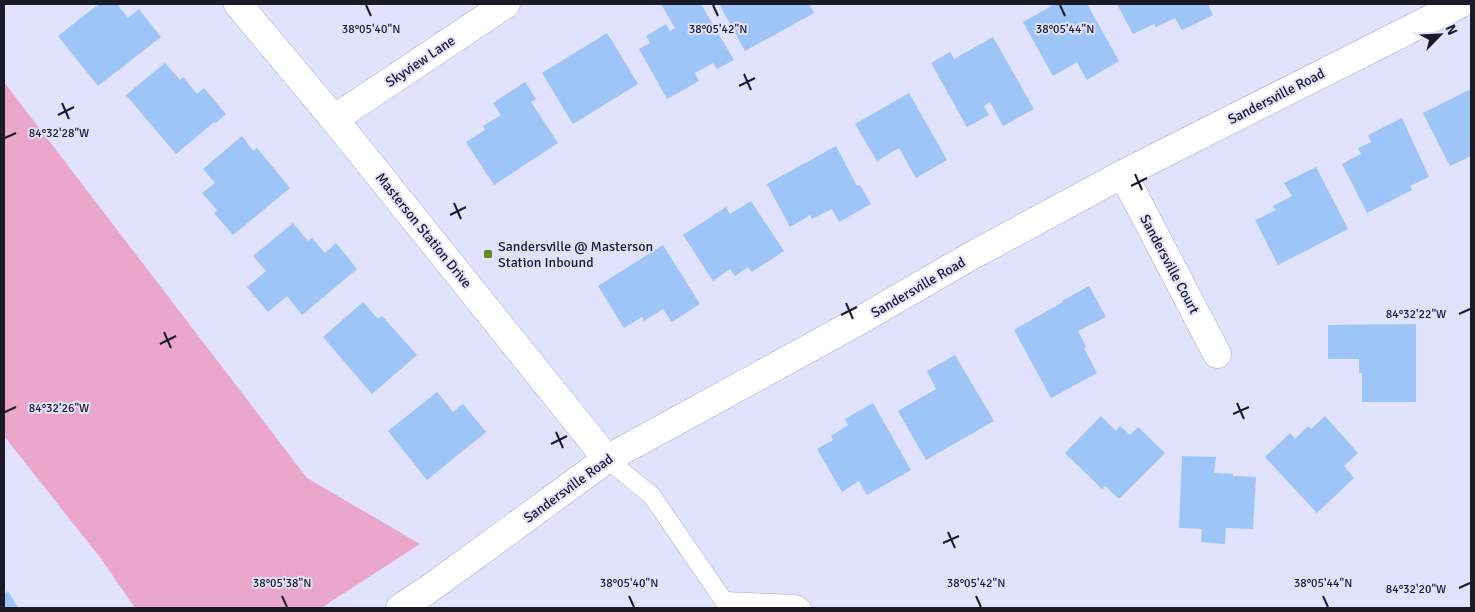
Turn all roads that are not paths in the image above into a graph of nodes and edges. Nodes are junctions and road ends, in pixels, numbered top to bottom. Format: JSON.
{"nodes":[{"id":1,"x":238,"y":4,"type":"edge"},
{"id":2,"x":506,"y":4,"type":"edge"},
{"id":3,"x":1460,"y":4,"type":"edge"},
{"id":4,"x":334,"y":118,"type":"junction"},
{"id":5,"x":1123,"y":174,"type":"junction"},
{"id":6,"x":1217,"y":354,"type":"dead end"},
{"id":7,"x":608,"y":459,"type":"junction"},
{"id":8,"x":722,"y":605,"type":"edge"},
{"id":9,"x":400,"y":608,"type":"edge"},
{"id":10,"x":802,"y":608,"type":"edge"}],
"edges":[{"from":1,"to":4,"type":"street","name":"Masterson Station Drive"},
{"from":2,"to":4,"type":"street","name":"Skyview Lane"},
{"from":3,"to":5,"type":"street","name":"Sandersville Road"},
{"from":4,"to":7,"type":"street","name":"Masterson Station Drive"},
{"from":5,"to":6,"type":"street","name":"Sandersville Court"},
{"from":5,"to":7,"type":"street","name":"Sandersville Road"},
{"from":7,"to":8,"type":"lane"},
{"from":7,"to":9,"type":"street","name":"Sandersville Road"},
{"from":8,"to":10,"type":"lane"}]}
